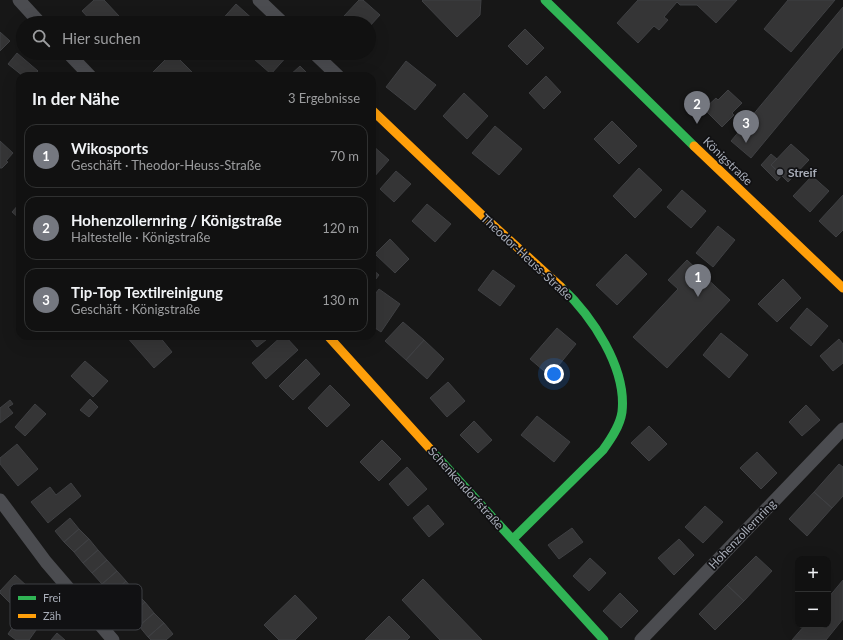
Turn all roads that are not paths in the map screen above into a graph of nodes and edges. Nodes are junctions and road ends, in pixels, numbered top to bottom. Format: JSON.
{"nodes":[{"id":1,"x":19,"y":0,"type":"edge"},
{"id":2,"x":259,"y":0,"type":"edge"},
{"id":3,"x":545,"y":0,"type":"edge"},
{"id":4,"x":34,"y":16,"type":"edge"},
{"id":5,"x":276,"y":16,"type":"edge"},
{"id":6,"x":75,"y":60,"type":"edge"},
{"id":7,"x":321,"y":60,"type":"edge"},
{"id":8,"x":86,"y":72,"type":"edge"},
{"id":9,"x":334,"y":72,"type":"edge"},
{"id":10,"x":376,"y":114,"type":"edge"},
{"id":11,"x":843,"y":288,"type":"edge"},
{"id":12,"x":332,"y":340,"type":"edge"},
{"id":13,"x":843,"y":428,"type":"edge"},
{"id":14,"x":0,"y":500,"type":"edge"},
{"id":15,"x":513,"y":539,"type":"junction"},
{"id":16,"x":65,"y":584,"type":"edge"},
{"id":17,"x":105,"y":630,"type":"edge"},
{"id":18,"x":114,"y":640,"type":"edge"},
{"id":19,"x":604,"y":640,"type":"edge"},
{"id":20,"x":641,"y":640,"type":"edge"}],
"edges":[{"from":1,"to":4,"type":"street"},
{"from":2,"to":5,"type":"street"},
{"from":3,"to":11,"type":"street","name":"Königstraße"},
{"from":6,"to":8,"type":"street"},
{"from":7,"to":9,"type":"street"},
{"from":10,"to":15,"type":"street","name":"Theodor-Heuss-Straße"},
{"from":12,"to":15,"type":"street","name":"Schenkendorfstraße"},
{"from":13,"to":20,"type":"street","name":"Hohenzollernring"},
{"from":14,"to":16,"type":"street"},
{"from":15,"to":19,"type":"street","name":"Schenkendorfstraße"},
{"from":17,"to":18,"type":"street"}]}
